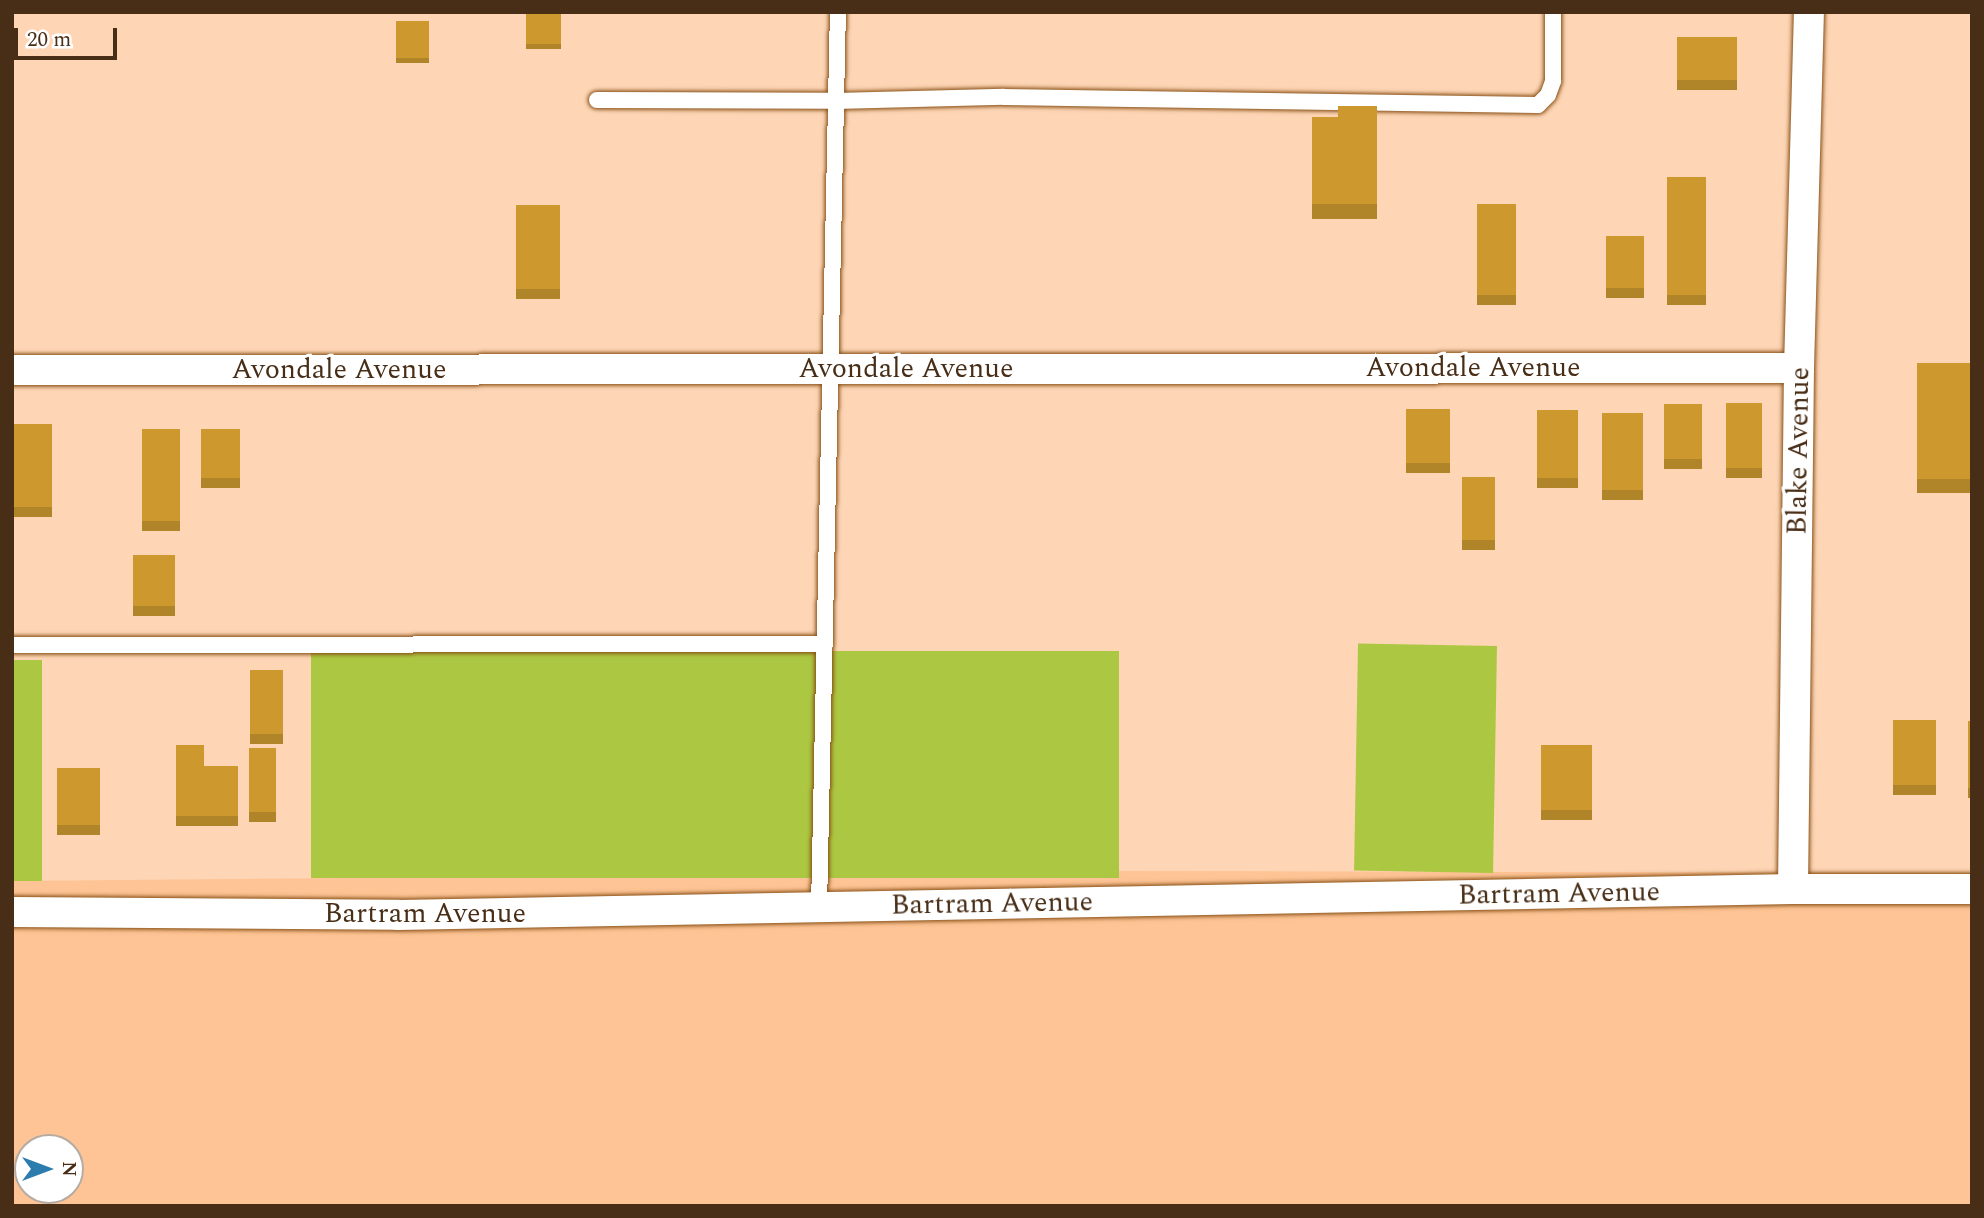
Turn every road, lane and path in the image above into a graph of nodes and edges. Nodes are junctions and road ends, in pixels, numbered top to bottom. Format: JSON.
{"nodes":[{"id":1,"x":838,"y":12,"type":"edge"},
{"id":2,"x":1553,"y":12,"type":"edge"},
{"id":3,"x":1810,"y":12,"type":"edge"},
{"id":4,"x":597,"y":100,"type":"dead end"},
{"id":5,"x":835,"y":101,"type":"junction"},
{"id":6,"x":1799,"y":368,"type":"junction"},
{"id":7,"x":832,"y":369,"type":"junction"},
{"id":8,"x":12,"y":370,"type":"edge"},
{"id":9,"x":825,"y":644,"type":"junction"},
{"id":10,"x":12,"y":645,"type":"edge"},
{"id":11,"x":1793,"y":889,"type":"junction"},
{"id":12,"x":1972,"y":889,"type":"edge"},
{"id":13,"x":819,"y":908,"type":"junction"},
{"id":14,"x":12,"y":912,"type":"edge"}],
"edges":[{"from":1,"to":5,"type":"lane"},
{"from":2,"to":5,"type":"lane"},
{"from":3,"to":6,"type":"street","name":"Blake Avenue"},
{"from":4,"to":5,"type":"lane"},
{"from":5,"to":7,"type":"lane"},
{"from":6,"to":7,"type":"street","name":"Avondale Avenue"},
{"from":6,"to":11,"type":"street","name":"Blake Avenue"},
{"from":7,"to":8,"type":"street","name":"Avondale Avenue"},
{"from":7,"to":9,"type":"lane"},
{"from":9,"to":10,"type":"lane"},
{"from":9,"to":13,"type":"lane"},
{"from":11,"to":12,"type":"street","name":"Bartram Avenue"},
{"from":11,"to":13,"type":"street","name":"Bartram Avenue"},
{"from":13,"to":14,"type":"street","name":"Bartram Avenue"}]}
